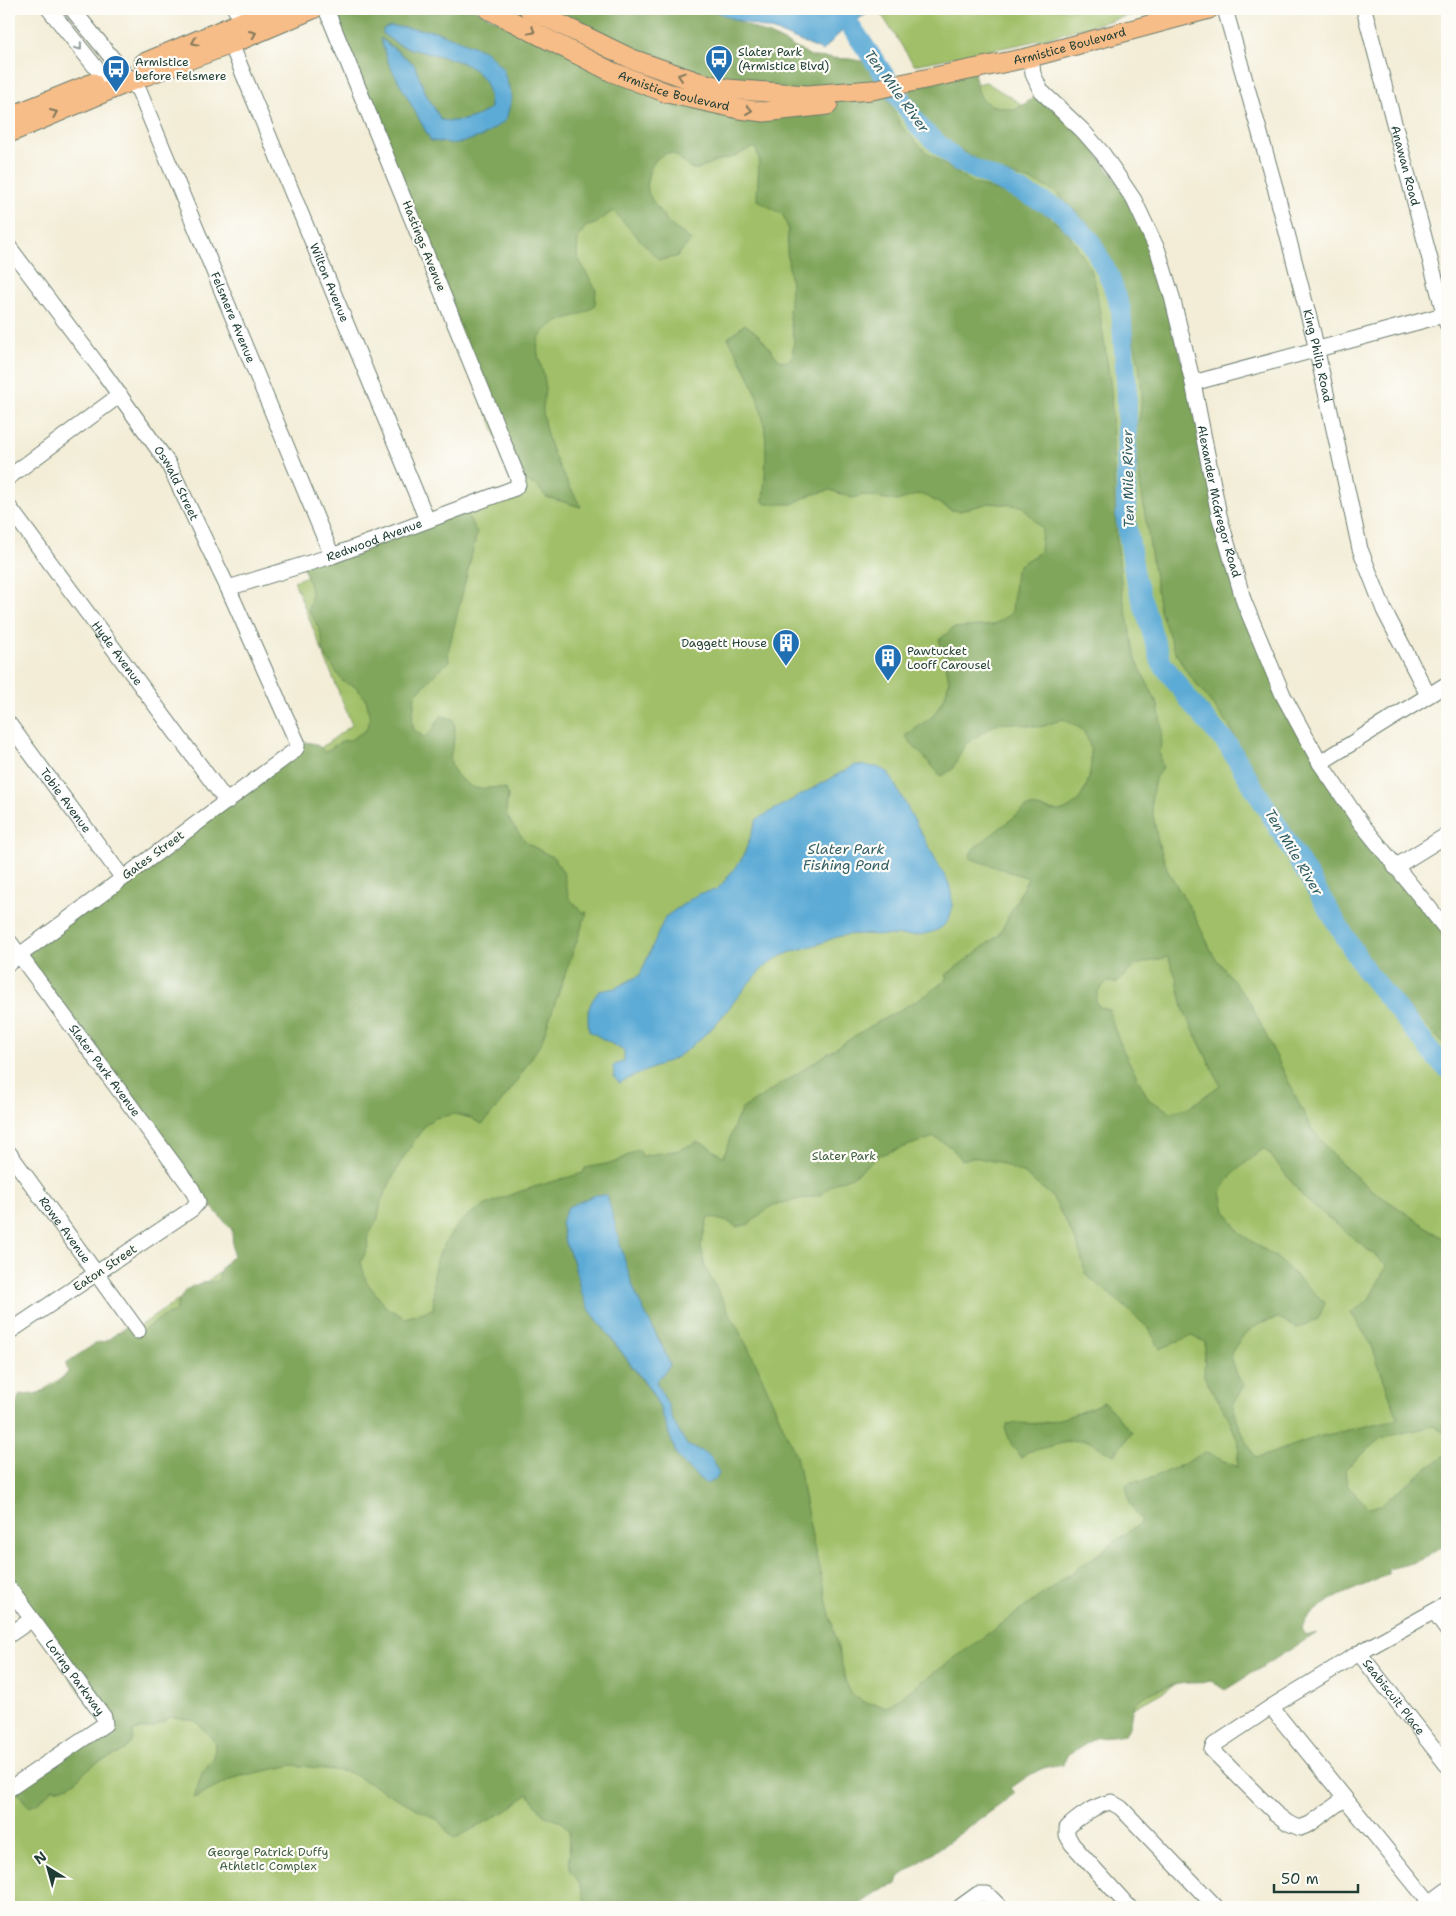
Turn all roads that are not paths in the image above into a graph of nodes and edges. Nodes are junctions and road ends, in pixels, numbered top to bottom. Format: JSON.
{"nodes":[{"id":1,"x":48,"y":9,"type":"edge"},
{"id":2,"x":72,"y":9,"type":"edge"},
{"id":3,"x":272,"y":9,"type":"edge"},
{"id":4,"x":313,"y":9,"type":"edge"},
{"id":5,"x":326,"y":9,"type":"edge"},
{"id":6,"x":488,"y":9,"type":"edge"},
{"id":7,"x":529,"y":9,"type":"edge"},
{"id":8,"x":1209,"y":9,"type":"edge"},
{"id":9,"x":1226,"y":9,"type":"edge"},
{"id":10,"x":1364,"y":9,"type":"edge"},
{"id":11,"x":239,"y":15,"type":"edge"},
{"id":12,"x":231,"y":44,"type":"junction"},
{"id":13,"x":1031,"y":57,"type":"junction"},
{"id":14,"x":118,"y":80,"type":"junction"},
{"id":15,"x":872,"y":90,"type":"junction"},
{"id":16,"x":9,"y":117,"type":"edge"},
{"id":17,"x":9,"y":132,"type":"edge"},
{"id":18,"x":9,"y":247,"type":"edge"},
{"id":19,"x":1446,"y":317,"type":"edge"},
{"id":20,"x":1316,"y":350,"type":"junction"},
{"id":21,"x":1193,"y":383,"type":"junction"},
{"id":22,"x":120,"y":395,"type":"junction"},
{"id":23,"x":9,"y":477,"type":"edge"},
{"id":24,"x":518,"y":484,"type":"joint"},
{"id":25,"x":9,"y":506,"type":"edge"},
{"id":26,"x":427,"y":520,"type":"junction"},
{"id":27,"x":332,"y":556,"type":"junction"},
{"id":28,"x":228,"y":588,"type":"junction"},
{"id":29,"x":1447,"y":684,"type":"edge"},
{"id":30,"x":1428,"y":695,"type":"junction"},
{"id":31,"x":9,"y":724,"type":"edge"},
{"id":32,"x":297,"y":747,"type":"joint"},
{"id":33,"x":1320,"y":763,"type":"junction"},
{"id":34,"x":227,"y":802,"type":"junction"},
{"id":35,"x":1447,"y":835,"type":"edge"},
{"id":36,"x":1395,"y":866,"type":"junction"},
{"id":37,"x":122,"y":877,"type":"junction"},
{"id":38,"x":1447,"y":930,"type":"edge"},
{"id":39,"x":9,"y":941,"type":"edge"},
{"id":40,"x":14,"y":959,"type":"edge"},
{"id":41,"x":9,"y":1153,"type":"edge"},
{"id":42,"x":198,"y":1202,"type":"joint"},
{"id":43,"x":97,"y":1274,"type":"junction"},
{"id":44,"x":138,"y":1331,"type":"dead end"},
{"id":45,"x":9,"y":1332,"type":"edge"},
{"id":46,"x":9,"y":1588,"type":"edge"},
{"id":47,"x":1447,"y":1604,"type":"edge"},
{"id":48,"x":1434,"y":1612,"type":"junction"},
{"id":49,"x":31,"y":1620,"type":"junction"},
{"id":50,"x":1447,"y":1630,"type":"edge"},
{"id":51,"x":9,"y":1635,"type":"edge"},
{"id":52,"x":1359,"y":1653,"type":"junction"},
{"id":53,"x":1271,"y":1707,"type":"junction"},
{"id":54,"x":1447,"y":1765,"type":"edge"},
{"id":55,"x":9,"y":1789,"type":"edge"},
{"id":56,"x":1344,"y":1799,"type":"junction"},
{"id":57,"x":1447,"y":1890,"type":"edge"},
{"id":58,"x":1427,"y":1905,"type":"edge"},
{"id":59,"x":960,"y":1907,"type":"edge"},
{"id":60,"x":1000,"y":1907,"type":"edge"},
{"id":61,"x":1129,"y":1907,"type":"edge"},
{"id":62,"x":1216,"y":1907,"type":"edge"}],
"edges":[{"from":1,"to":14,"type":"street","one_way":true},
{"from":2,"to":14,"type":"street"},
{"from":3,"to":11,"type":"main road"},
{"from":12,"to":4,"type":"main road","one_way":true},
{"from":5,"to":24,"type":"street","name":"Hastings Avenue"},
{"from":6,"to":15,"type":"main road","name":"Armistice Boulevard","one_way":true},
{"from":15,"to":7,"type":"main road","name":"Armistice Boulevard","one_way":true},
{"from":8,"to":13,"type":"main road","name":"Armistice Boulevard"},
{"from":9,"to":20,"type":"street","name":"King Philip Road"},
{"from":10,"to":19,"type":"street","name":"Anawan Road"},
{"from":11,"to":14,"type":"main road","one_way":true},
{"from":12,"to":14,"type":"main road"},
{"from":12,"to":26,"type":"street","name":"Wilton Avenue"},
{"from":13,"to":15,"type":"main road","name":"Armistice Boulevard"},
{"from":13,"to":21,"type":"street","name":"Alexander McGregor Road"},
{"from":14,"to":16,"type":"main road"},
{"from":17,"to":14,"type":"main road","one_way":true},
{"from":14,"to":27,"type":"street","name":"Felsmere Avenue"},
{"from":18,"to":22,"type":"street","name":"Oswald Street"},
{"from":19,"to":20,"type":"street"},
{"from":20,"to":21,"type":"street"},
{"from":20,"to":30,"type":"street","name":"King Philip Road"},
{"from":21,"to":33,"type":"street","name":"Alexander McGregor Road"},
{"from":22,"to":23,"type":"street"},
{"from":22,"to":28,"type":"street","name":"Oswald Street"},
{"from":24,"to":26,"type":"street","name":"Redwood Avenue"},
{"from":25,"to":34,"type":"street","name":"Hyde Avenue"},
{"from":26,"to":27,"type":"street","name":"Redwood Avenue"},
{"from":27,"to":28,"type":"street","name":"Redwood Avenue"},
{"from":28,"to":32,"type":"street","name":"Oswald Street"},
{"from":29,"to":30,"type":"street"},
{"from":30,"to":33,"type":"street"},
{"from":31,"to":37,"type":"street","name":"Tobie Avenue"},
{"from":32,"to":34,"type":"street","name":"Gates Street"},
{"from":33,"to":36,"type":"street","name":"Alexander McGregor Road"},
{"from":34,"to":37,"type":"street","name":"Gates Street"},
{"from":35,"to":36,"type":"street"},
{"from":36,"to":38,"type":"street","name":"Alexander McGregor Road"},
{"from":37,"to":40,"type":"street","name":"Gates Street"},
{"from":39,"to":40,"type":"street","name":"Slater Park Avenue"},
{"from":40,"to":42,"type":"street","name":"Slater Park Avenue"},
{"from":41,"to":43,"type":"street","name":"Rowe Avenue"},
{"from":42,"to":43,"type":"street","name":"Eaton Street"},
{"from":43,"to":44,"type":"street","name":"Rowe Avenue"},
{"from":43,"to":45,"type":"street","name":"Eaton Street"},
{"from":46,"to":49,"type":"street","name":"Loring Parkway"},
{"from":47,"to":48,"type":"street"},
{"from":48,"to":50,"type":"street"},
{"from":48,"to":52,"type":"street"},
{"from":49,"to":51,"type":"street"},
{"from":49,"to":55,"type":"street","name":"Loring Parkway"},
{"from":52,"to":53,"type":"street"},
{"from":52,"to":54,"type":"street","name":"Seabiscuit Place"},
{"from":53,"to":56,"type":"street"},
{"from":53,"to":56,"type":"street"},
{"from":56,"to":58,"type":"street"},
{"from":57,"to":58,"type":"street"},
{"from":59,"to":60,"type":"street"},
{"from":61,"to":62,"type":"street"}]}
